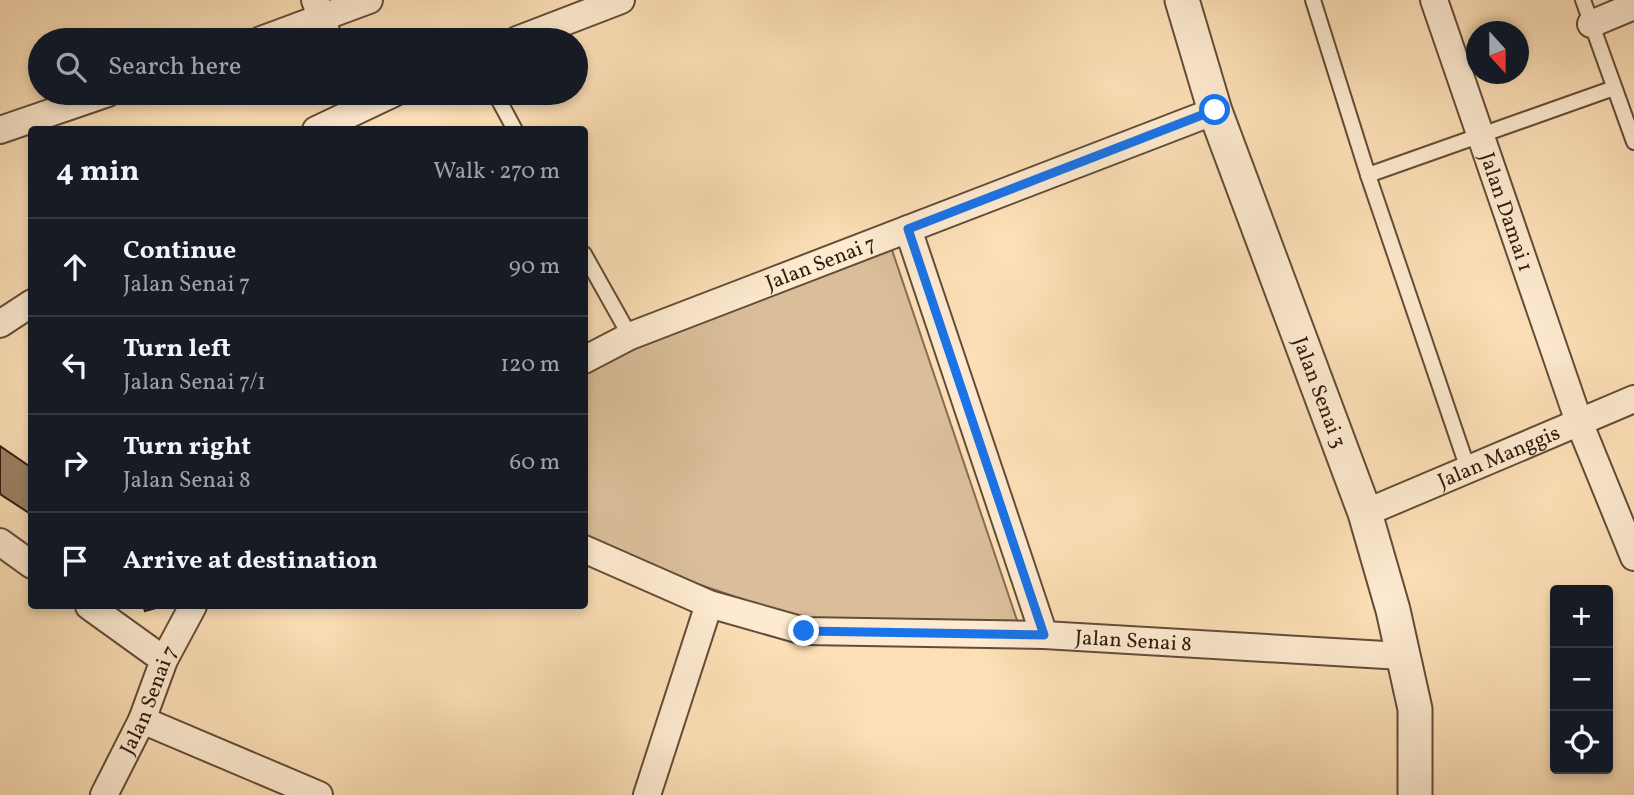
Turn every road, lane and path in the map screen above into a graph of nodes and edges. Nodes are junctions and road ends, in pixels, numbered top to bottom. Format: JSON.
{"nodes":[{"id":1,"x":369,"y":0,"type":"edge"},
{"id":2,"x":621,"y":0,"type":"edge"},
{"id":3,"x":1181,"y":0,"type":"edge"},
{"id":4,"x":1313,"y":0,"type":"edge"},
{"id":5,"x":1434,"y":0,"type":"edge"},
{"id":6,"x":1634,"y":6,"type":"edge"},
{"id":7,"x":1587,"y":12,"type":"edge"},
{"id":8,"x":322,"y":20,"type":"edge"},
{"id":9,"x":298,"y":28,"type":"edge"},
{"id":10,"x":548,"y":28,"type":"edge"},
{"id":11,"x":1617,"y":94,"type":"junction"},
{"id":12,"x":1634,"y":96,"type":"edge"},
{"id":13,"x":73,"y":105,"type":"edge"},
{"id":14,"x":345,"y":105,"type":"edge"},
{"id":15,"x":501,"y":105,"type":"edge"},
{"id":16,"x":1215,"y":110,"type":"junction"},
{"id":17,"x":321,"y":126,"type":"edge"},
{"id":18,"x":513,"y":126,"type":"edge"},
{"id":19,"x":0,"y":130,"type":"edge"},
{"id":20,"x":1481,"y":136,"type":"junction"},
{"id":21,"x":1634,"y":142,"type":"edge"},
{"id":22,"x":1368,"y":175,"type":"junction"},
{"id":23,"x":908,"y":229,"type":"junction"},
{"id":24,"x":588,"y":261,"type":"edge"},
{"id":25,"x":28,"y":306,"type":"edge"},
{"id":26,"x":0,"y":324,"type":"edge"},
{"id":27,"x":630,"y":336,"type":"junction"},
{"id":28,"x":588,"y":358,"type":"edge"},
{"id":29,"x":1634,"y":399,"type":"edge"},
{"id":30,"x":1579,"y":422,"type":"junction"},
{"id":31,"x":1468,"y":469,"type":"junction"},
{"id":32,"x":1365,"y":513,"type":"junction"},
{"id":33,"x":1626,"y":515,"type":"edge"},
{"id":34,"x":0,"y":542,"type":"edge"},
{"id":35,"x":588,"y":551,"type":"edge"},
{"id":36,"x":1634,"y":557,"type":"edge"},
{"id":37,"x":28,"y":562,"type":"edge"},
{"id":38,"x":709,"y":604,"type":"junction"},
{"id":39,"x":93,"y":609,"type":"edge"},
{"id":40,"x":191,"y":609,"type":"edge"},
{"id":41,"x":1044,"y":635,"type":"junction"},
{"id":42,"x":1402,"y":656,"type":"junction"},
{"id":43,"x":164,"y":660,"type":"junction"},
{"id":44,"x":142,"y":720,"type":"junction"},
{"id":45,"x":104,"y":795,"type":"edge"},
{"id":46,"x":319,"y":795,"type":"edge"},
{"id":47,"x":647,"y":795,"type":"edge"},
{"id":48,"x":1415,"y":795,"type":"edge"}],
"edges":[{"from":1,"to":8,"type":"street"},
{"from":2,"to":10,"type":"street"},
{"from":3,"to":16,"type":"street","name":"Jalan Senai 3"},
{"from":4,"to":22,"type":"lane"},
{"from":5,"to":20,"type":"street","name":"Jalan Damai 1"},
{"from":6,"to":7,"type":"street"},
{"from":7,"to":11,"type":"lane"},
{"from":8,"to":9,"type":"street"},
{"from":11,"to":12,"type":"lane"},
{"from":11,"to":20,"type":"lane"},
{"from":11,"to":21,"type":"lane"},
{"from":13,"to":19,"type":"street"},
{"from":14,"to":17,"type":"street"},
{"from":15,"to":18,"type":"lane"},
{"from":16,"to":23,"type":"street","name":"Jalan Senai 7"},
{"from":16,"to":32,"type":"street","name":"Jalan Senai 3"},
{"from":20,"to":22,"type":"lane"},
{"from":20,"to":30,"type":"street","name":"Jalan Damai 1"},
{"from":22,"to":31,"type":"lane"},
{"from":23,"to":27,"type":"street","name":"Jalan Senai 7"},
{"from":23,"to":41,"type":"street"},
{"from":24,"to":27,"type":"lane"},
{"from":25,"to":26,"type":"street"},
{"from":27,"to":28,"type":"street","name":"Jalan Senai 7"},
{"from":29,"to":30,"type":"street","name":"Jalan Manggis"},
{"from":30,"to":31,"type":"street","name":"Jalan Manggis"},
{"from":30,"to":33,"type":"street","name":"Jalan Damai 1"},
{"from":31,"to":32,"type":"street","name":"Jalan Manggis"},
{"from":32,"to":42,"type":"street","name":"Jalan Senai 3"},
{"from":33,"to":36,"type":"street","name":"Jalan Damai 1"},
{"from":34,"to":37,"type":"street"},
{"from":35,"to":38,"type":"street","name":"Jalan Senai 8"},
{"from":38,"to":41,"type":"street","name":"Jalan Senai 8"},
{"from":38,"to":47,"type":"street"},
{"from":39,"to":43,"type":"street"},
{"from":40,"to":43,"type":"street","name":"Jalan Senai 7"},
{"from":41,"to":42,"type":"street","name":"Jalan Senai 8"},
{"from":42,"to":48,"type":"street","name":"Jalan Senai 3"},
{"from":43,"to":44,"type":"street","name":"Jalan Senai 7"},
{"from":44,"to":45,"type":"street","name":"Jalan Senai 7"},
{"from":44,"to":46,"type":"street"}]}
